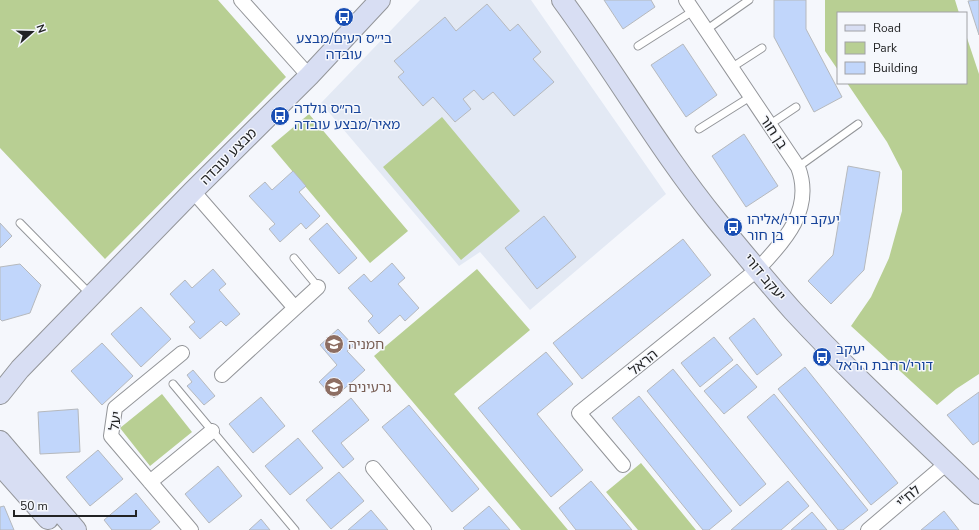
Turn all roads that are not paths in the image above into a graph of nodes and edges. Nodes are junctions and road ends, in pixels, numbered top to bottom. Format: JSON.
{"nodes":[{"id":1,"x":241,"y":0,"type":"edge"},
{"id":2,"x":380,"y":0,"type":"edge"},
{"id":3,"x":562,"y":0,"type":"edge"},
{"id":4,"x":567,"y":0,"type":"edge"},
{"id":5,"x":749,"y":0,"type":"edge"},
{"id":6,"x":689,"y":6,"type":"edge"},
{"id":7,"x":584,"y":30,"type":"junction"},
{"id":8,"x":706,"y":30,"type":"junction"},
{"id":9,"x":638,"y":46,"type":"dead end"},
{"id":10,"x":762,"y":48,"type":"dead end"},
{"id":11,"x":731,"y":68,"type":"junction"},
{"id":12,"x":309,"y":76,"type":"junction"},
{"id":13,"x":750,"y":97,"type":"junction"},
{"id":14,"x":796,"y":107,"type":"dead end"},
{"id":15,"x":858,"y":124,"type":"dead end"},
{"id":16,"x":769,"y":125,"type":"junction"},
{"id":17,"x":699,"y":129,"type":"dead end"},
{"id":18,"x":798,"y":167,"type":"junction"},
{"id":19,"x":193,"y":191,"type":"junction"},
{"id":20,"x":20,"y":223,"type":"dead end"},
{"id":21,"x":294,"y":258,"type":"dead end"},
{"id":22,"x":758,"y":269,"type":"junction"},
{"id":23,"x":318,"y":287,"type":"joint"},
{"id":24,"x":92,"y":296,"type":"junction"},
{"id":25,"x":295,"y":308,"type":"junction"},
{"id":26,"x":182,"y":353,"type":"dead end"},
{"id":27,"x":20,"y":369,"type":"junction"},
{"id":28,"x":222,"y":375,"type":"dead end"},
{"id":29,"x":0,"y":383,"type":"edge"},
{"id":30,"x":173,"y":384,"type":"dead end"},
{"id":31,"x":0,"y":394,"type":"edge"},
{"id":32,"x":212,"y":431,"type":"junction"},
{"id":33,"x":0,"y":441,"type":"edge"},
{"id":34,"x":947,"y":463,"type":"junction"},
{"id":35,"x":0,"y":465,"type":"edge"},
{"id":36,"x":623,"y":465,"type":"dead end"},
{"id":37,"x":373,"y":468,"type":"dead end"},
{"id":38,"x":150,"y":482,"type":"junction"},
{"id":39,"x":979,"y":494,"type":"edge"},
{"id":40,"x":58,"y":530,"type":"edge"},
{"id":41,"x":76,"y":530,"type":"edge"},
{"id":42,"x":191,"y":530,"type":"edge"},
{"id":43,"x":295,"y":530,"type":"edge"},
{"id":44,"x":424,"y":530,"type":"edge"},
{"id":45,"x":868,"y":530,"type":"edge"}],
"edges":[{"from":1,"to":12,"type":"street"},
{"from":2,"to":12,"type":"street","name":"מבצע עובדה"},
{"from":3,"to":7,"type":"street","name":"יעקב דורי"},
{"from":4,"to":7,"type":"street","name":"יעקב דורי"},
{"from":5,"to":8,"type":"lane"},
{"from":6,"to":8,"type":"street","name":"בן חור"},
{"from":6,"to":9,"type":"lane"},
{"from":7,"to":22,"type":"street","name":"יעקב דורי"},
{"from":8,"to":11,"type":"street","name":"בן חור"},
{"from":10,"to":11,"type":"lane"},
{"from":11,"to":13,"type":"street","name":"בן חור"},
{"from":12,"to":19,"type":"street","name":"מבצע עובדה"},
{"from":13,"to":16,"type":"street","name":"בן חור"},
{"from":13,"to":17,"type":"lane"},
{"from":14,"to":16,"type":"lane"},
{"from":15,"to":18,"type":"lane"},
{"from":16,"to":18,"type":"street","name":"בן חור"},
{"from":18,"to":22,"type":"street","name":"בן חור"},
{"from":19,"to":24,"type":"street","name":"מבצע עובדה"},
{"from":19,"to":25,"type":"street","name":"מבצע עובדה"},
{"from":20,"to":24,"type":"lane"},
{"from":21,"to":23,"type":"lane"},
{"from":22,"to":34,"type":"street","name":"יעקב דורי"},
{"from":22,"to":36,"type":"street","name":"הראל"},
{"from":23,"to":25,"type":"street"},
{"from":24,"to":27,"type":"street","name":"מבצע עובדה"},
{"from":25,"to":28,"type":"street"},
{"from":26,"to":38,"type":"street","name":"יעל"},
{"from":27,"to":29,"type":"street","name":"מבצע עובדה"},
{"from":27,"to":31,"type":"street","name":"מבצע עובדה"},
{"from":30,"to":32,"type":"lane"},
{"from":32,"to":38,"type":"street"},
{"from":32,"to":43,"type":"lane"},
{"from":33,"to":41,"type":"street"},
{"from":34,"to":39,"type":"street","name":"יעקב דורי"},
{"from":34,"to":45,"type":"street","name":"לח\"י"},
{"from":35,"to":40,"type":"street"},
{"from":37,"to":44,"type":"street"},
{"from":38,"to":42,"type":"street","name":"יעל"}]}
